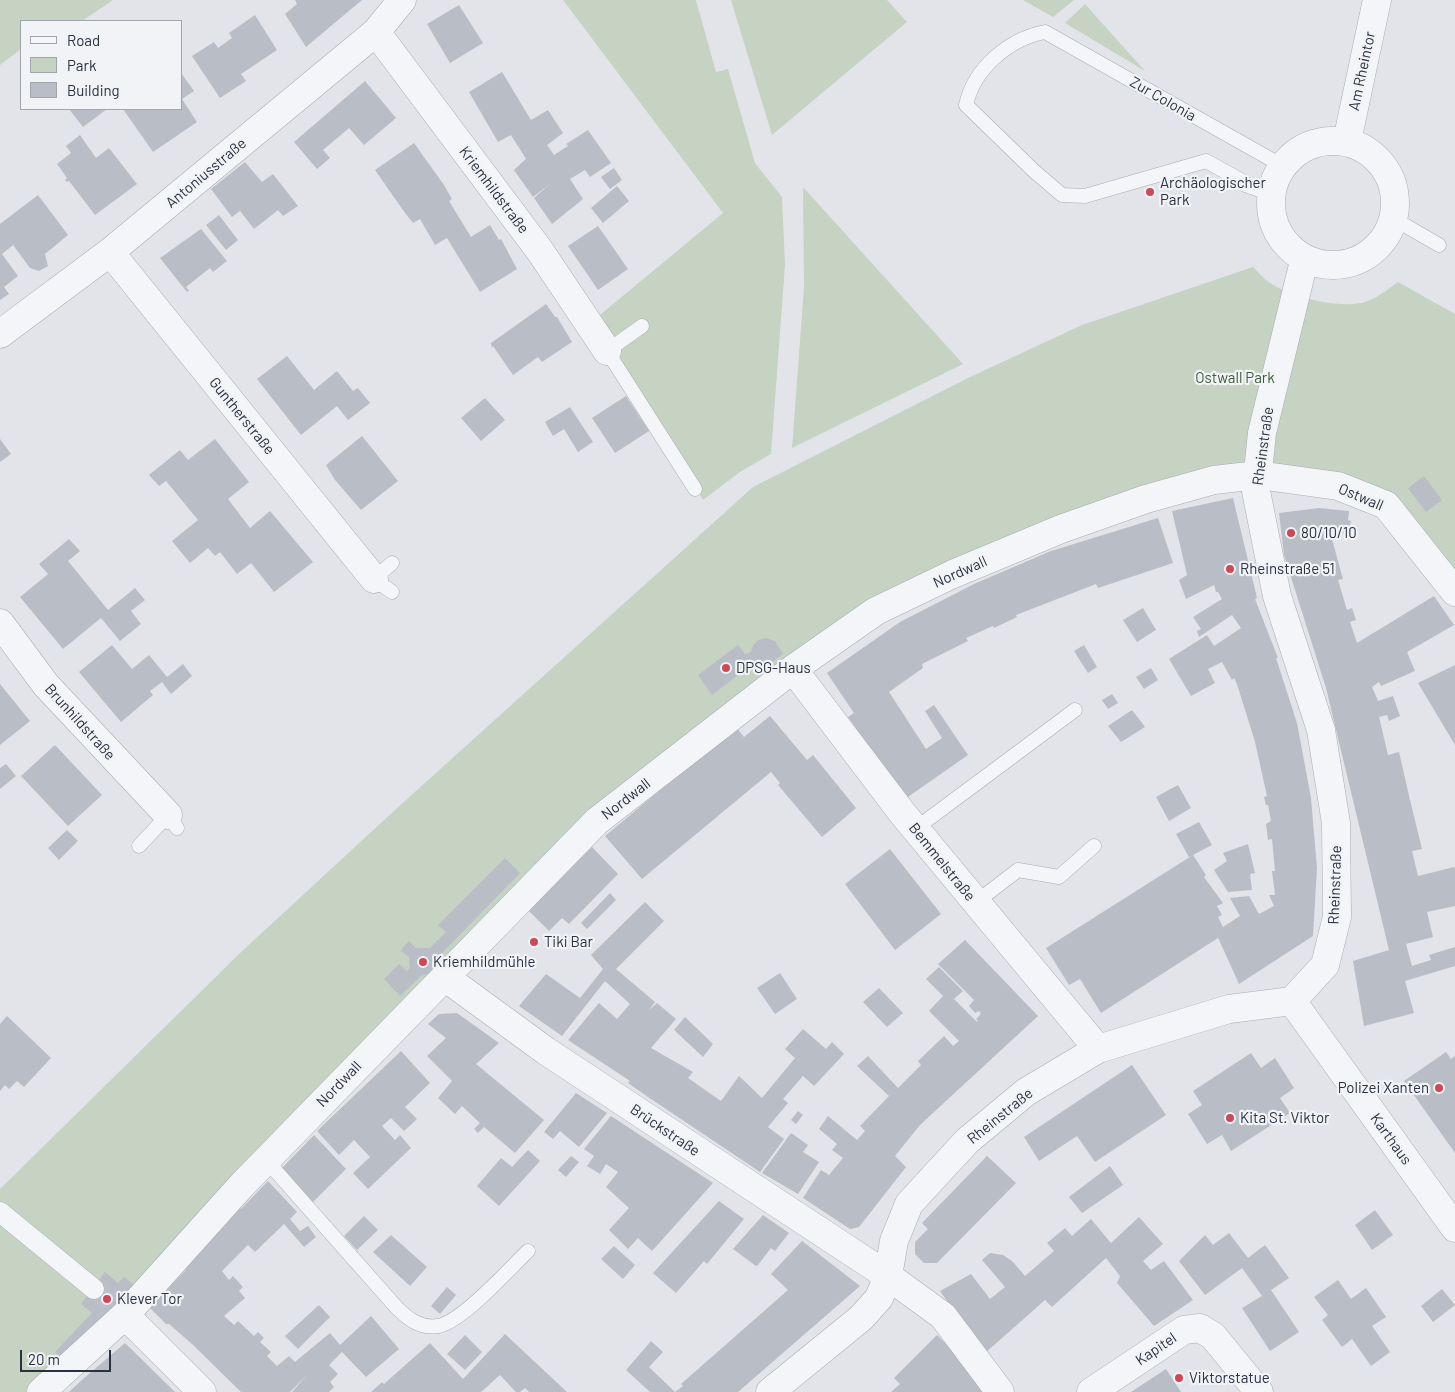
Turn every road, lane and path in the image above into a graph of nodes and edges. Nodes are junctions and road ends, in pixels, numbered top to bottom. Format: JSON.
{"nodes":[{"id":1,"x":402,"y":0,"type":"edge"},
{"id":2,"x":1377,"y":0,"type":"edge"},
{"id":3,"x":376,"y":32,"type":"junction"},
{"id":4,"x":1347,"y":141,"type":"junction"},
{"id":5,"x":1281,"y":165,"type":"junction"},
{"id":6,"x":1270,"y":194,"type":"junction"},
{"id":7,"x":1394,"y":219,"type":"junction"},
{"id":8,"x":1439,"y":245,"type":"dead end"},
{"id":9,"x":110,"y":252,"type":"junction"},
{"id":10,"x":1304,"y":261,"type":"junction"},
{"id":11,"x":642,"y":326,"type":"dead end"},
{"id":12,"x":0,"y":334,"type":"edge"},
{"id":13,"x":607,"y":351,"type":"junction"},
{"id":14,"x":1258,"y":475,"type":"junction"},
{"id":15,"x":695,"y":489,"type":"dead end"},
{"id":16,"x":386,"y":578,"type":"dead end"},
{"id":17,"x":1455,"y":592,"type":"edge"},
{"id":18,"x":0,"y":623,"type":"edge"},
{"id":19,"x":793,"y":669,"type":"junction"},
{"id":20,"x":1075,"y":710,"type":"dead end"},
{"id":21,"x":172,"y":822,"type":"joint"},
{"id":22,"x":916,"y":829,"type":"junction"},
{"id":23,"x":139,"y":846,"type":"dead end"},
{"id":24,"x":1094,"y":846,"type":"dead end"},
{"id":25,"x":975,"y":903,"type":"junction"},
{"id":26,"x":446,"y":978,"type":"junction"},
{"id":27,"x":1292,"y":1001,"type":"junction"},
{"id":28,"x":1098,"y":1048,"type":"junction"},
{"id":29,"x":266,"y":1160,"type":"junction"},
{"id":30,"x":0,"y":1212,"type":"edge"},
{"id":31,"x":1455,"y":1228,"type":"edge"},
{"id":32,"x":528,"y":1251,"type":"dead end"},
{"id":33,"x":888,"y":1276,"type":"junction"},
{"id":34,"x":94,"y":1289,"type":"tunnel mouth"},
{"id":35,"x":122,"y":1312,"type":"junction"},
{"id":36,"x":41,"y":1392,"type":"edge"},
{"id":37,"x":202,"y":1392,"type":"edge"},
{"id":38,"x":770,"y":1392,"type":"edge"},
{"id":39,"x":1000,"y":1392,"type":"edge"},
{"id":40,"x":1091,"y":1392,"type":"edge"},
{"id":41,"x":1259,"y":1392,"type":"edge"}],
"edges":[{"from":1,"to":3,"type":"street","name":"Antoniusstraße"},
{"from":2,"to":4,"type":"street","name":"Am Rheintor"},
{"from":3,"to":9,"type":"street","name":"Antoniusstraße"},
{"from":3,"to":13,"type":"street","name":"Kriemhildstraße"},
{"from":4,"to":5,"type":"street"},
{"from":4,"to":7,"type":"street"},
{"from":5,"to":6,"type":"street"},
{"from":5,"to":6,"type":"lane","name":"Zur Colonia"},
{"from":6,"to":10,"type":"street"},
{"from":7,"to":8,"type":"lane"},
{"from":7,"to":10,"type":"street"},
{"from":9,"to":12,"type":"street","name":"Antoniusstraße"},
{"from":9,"to":16,"type":"street","name":"Guntherstraße"},
{"from":10,"to":14,"type":"street","name":"Rheinstraße"},
{"from":11,"to":13,"type":"lane"},
{"from":13,"to":15,"type":"lane"},
{"from":14,"to":17,"type":"street","name":"Ostwall"},
{"from":14,"to":19,"type":"street","name":"Nordwall"},
{"from":14,"to":27,"type":"street","name":"Rheinstraße"},
{"from":18,"to":21,"type":"street","name":"Brunhildstraße"},
{"from":19,"to":22,"type":"street","name":"Bemmelstraße"},
{"from":19,"to":26,"type":"street","name":"Nordwall"},
{"from":20,"to":22,"type":"lane"},
{"from":21,"to":23,"type":"lane"},
{"from":22,"to":25,"type":"street","name":"Bemmelstraße"},
{"from":24,"to":25,"type":"lane"},
{"from":25,"to":28,"type":"street","name":"Bemmelstraße"},
{"from":26,"to":29,"type":"street","name":"Nordwall"},
{"from":26,"to":33,"type":"street","name":"Brückstraße"},
{"from":27,"to":28,"type":"street","name":"Rheinstraße"},
{"from":27,"to":31,"type":"street","name":"Karthaus"},
{"from":28,"to":33,"type":"street","name":"Rheinstraße"},
{"from":29,"to":32,"type":"lane"},
{"from":29,"to":35,"type":"street","name":"Nordwall"},
{"from":30,"to":34,"type":"street"},
{"from":33,"to":38,"type":"street","name":"Rheinstraße"},
{"from":33,"to":39,"type":"street"},
{"from":35,"to":36,"type":"street","name":"Nordwall"},
{"from":35,"to":37,"type":"street"},
{"from":40,"to":41,"type":"street","name":"Kapitel"}]}
